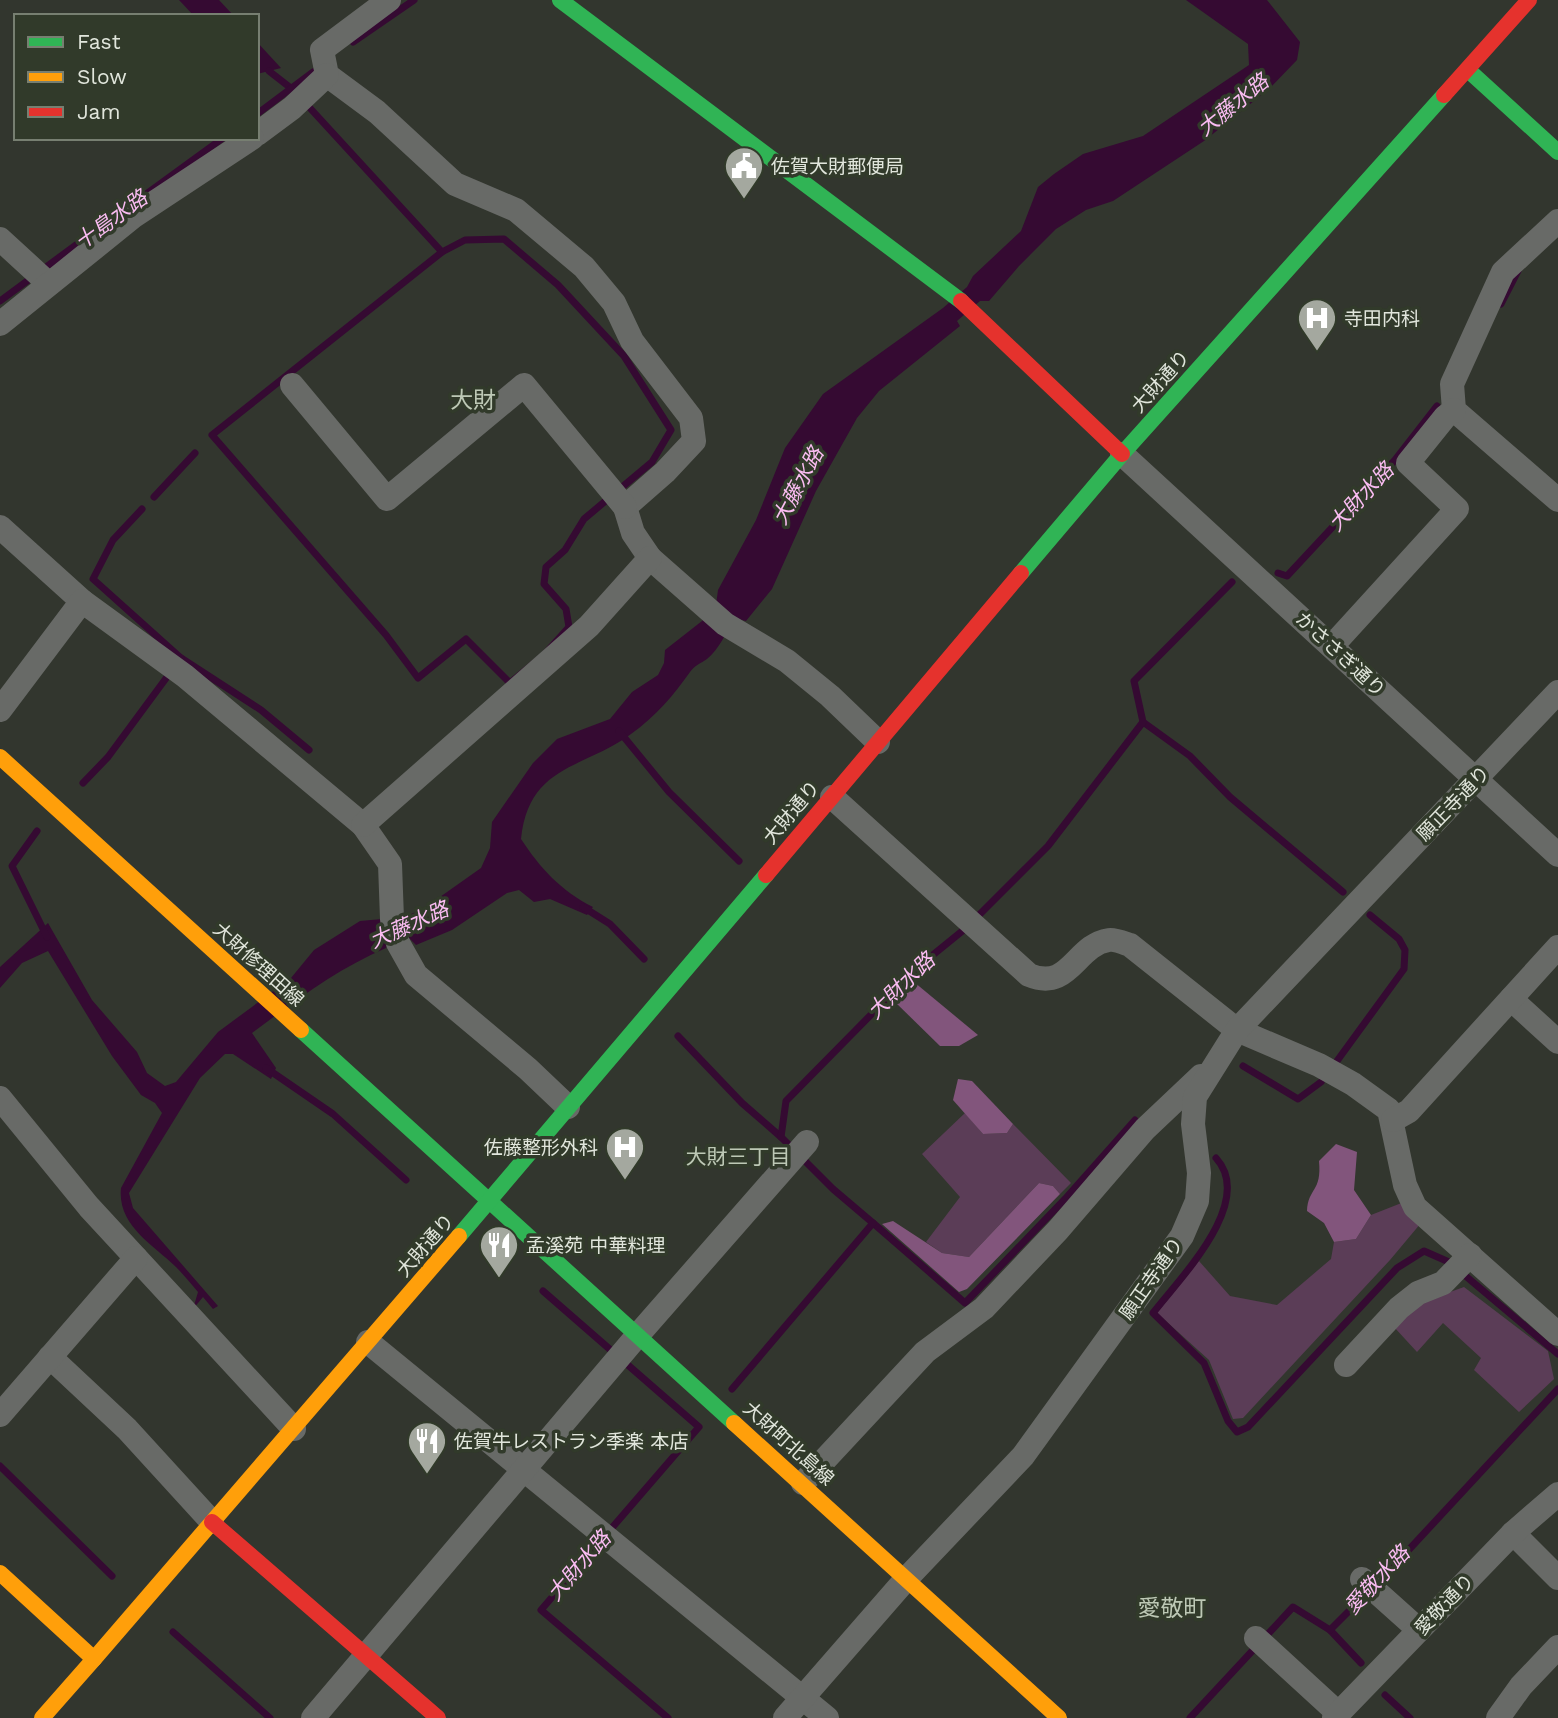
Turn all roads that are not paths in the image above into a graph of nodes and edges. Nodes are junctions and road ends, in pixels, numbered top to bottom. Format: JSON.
{"nodes":[{"id":1,"x":390,"y":0,"type":"edge"},
{"id":2,"x":560,"y":0,"type":"edge"},
{"id":3,"x":1529,"y":0,"type":"edge"},
{"id":4,"x":1468,"y":70,"type":"junction"},
{"id":5,"x":327,"y":75,"type":"junction"},
{"id":6,"x":259,"y":133,"type":"edge"},
{"id":7,"x":249,"y":140,"type":"edge"},
{"id":8,"x":1558,"y":152,"type":"edge"},
{"id":9,"x":1558,"y":221,"type":"edge"},
{"id":10,"x":0,"y":239,"type":"edge"},
{"id":11,"x":49,"y":284,"type":"junction"},
{"id":12,"x":0,"y":324,"type":"edge"},
{"id":13,"x":292,"y":385,"type":"dead end"},
{"id":14,"x":1454,"y":410,"type":"junction"},
{"id":15,"x":1122,"y":454,"type":"junction"},
{"id":16,"x":618,"y":499,"type":"junction"},
{"id":17,"x":1558,"y":500,"type":"edge"},
{"id":18,"x":0,"y":527,"type":"edge"},
{"id":19,"x":650,"y":558,"type":"junction"},
{"id":20,"x":82,"y":601,"type":"junction"},
{"id":21,"x":1333,"y":645,"type":"junction"},
{"id":22,"x":1558,"y":692,"type":"edge"},
{"id":23,"x":0,"y":710,"type":"edge"},
{"id":24,"x":878,"y":742,"type":"junction"},
{"id":25,"x":0,"y":757,"type":"edge"},
{"id":26,"x":1475,"y":781,"type":"junction"},
{"id":27,"x":832,"y":797,"type":"junction"},
{"id":28,"x":363,"y":825,"type":"junction"},
{"id":29,"x":1558,"y":855,"type":"edge"},
{"id":30,"x":1558,"y":947,"type":"edge"},
{"id":31,"x":1511,"y":999,"type":"junction"},
{"id":32,"x":1237,"y":1030,"type":"junction"},
{"id":33,"x":1558,"y":1042,"type":"edge"},
{"id":34,"x":1214,"y":1063,"type":"junction"},
{"id":35,"x":0,"y":1098,"type":"edge"},
{"id":36,"x":568,"y":1107,"type":"junction"},
{"id":37,"x":1393,"y":1120,"type":"junction"},
{"id":38,"x":807,"y":1142,"type":"dead end"},
{"id":39,"x":489,"y":1202,"type":"junction"},
{"id":40,"x":136,"y":1258,"type":"junction"},
{"id":41,"x":1460,"y":1266,"type":"junction"},
{"id":42,"x":1558,"y":1334,"type":"edge"},
{"id":43,"x":368,"y":1342,"type":"junction"},
{"id":44,"x":632,"y":1342,"type":"junction"},
{"id":45,"x":50,"y":1357,"type":"junction"},
{"id":46,"x":1346,"y":1365,"type":"dead end"},
{"id":47,"x":0,"y":1415,"type":"edge"},
{"id":48,"x":294,"y":1429,"type":"junction"},
{"id":49,"x":525,"y":1470,"type":"junction"},
{"id":50,"x":803,"y":1483,"type":"junction"},
{"id":51,"x":1558,"y":1494,"type":"edge"},
{"id":52,"x":212,"y":1522,"type":"junction"},
{"id":53,"x":1513,"y":1533,"type":"junction"},
{"id":54,"x":0,"y":1573,"type":"edge"},
{"id":55,"x":907,"y":1578,"type":"junction"},
{"id":56,"x":1558,"y":1578,"type":"edge"},
{"id":57,"x":1362,"y":1579,"type":"dead end"},
{"id":58,"x":1419,"y":1630,"type":"junction"},
{"id":59,"x":1260,"y":1641,"type":"dead end"},
{"id":60,"x":1558,"y":1647,"type":"edge"},
{"id":61,"x":365,"y":1656,"type":"junction"},
{"id":62,"x":94,"y":1659,"type":"junction"},
{"id":63,"x":802,"y":1697,"type":"junction"},
{"id":64,"x":1336,"y":1716,"type":"edge"},
{"id":65,"x":42,"y":1718,"type":"edge"},
{"id":66,"x":313,"y":1718,"type":"edge"},
{"id":67,"x":438,"y":1718,"type":"edge"},
{"id":68,"x":785,"y":1718,"type":"edge"},
{"id":69,"x":827,"y":1718,"type":"edge"},
{"id":70,"x":1059,"y":1718,"type":"edge"},
{"id":71,"x":1498,"y":1718,"type":"edge"}],
"edges":[{"from":1,"to":5,"type":"street"},
{"from":2,"to":15,"type":"street"},
{"from":3,"to":4,"type":"street","name":"大財通り"},
{"from":4,"to":8,"type":"street"},
{"from":4,"to":15,"type":"street","name":"大財通り"},
{"from":5,"to":6,"type":"street"},
{"from":5,"to":16,"type":"street"},
{"from":7,"to":11,"type":"street"},
{"from":9,"to":14,"type":"street"},
{"from":10,"to":11,"type":"street"},
{"from":11,"to":12,"type":"street"},
{"from":13,"to":16,"type":"street"},
{"from":14,"to":17,"type":"street"},
{"from":14,"to":21,"type":"street"},
{"from":15,"to":21,"type":"street","name":"かささぎ通り"},
{"from":15,"to":24,"type":"street","name":"大財通り"},
{"from":16,"to":19,"type":"street"},
{"from":18,"to":20,"type":"street"},
{"from":19,"to":24,"type":"street"},
{"from":19,"to":28,"type":"street"},
{"from":20,"to":23,"type":"street"},
{"from":20,"to":28,"type":"street"},
{"from":21,"to":26,"type":"street","name":"かささぎ通り"},
{"from":22,"to":26,"type":"street","name":"願正寺通り"},
{"from":24,"to":27,"type":"street","name":"大財通り"},
{"from":25,"to":39,"type":"street","name":"大財修理田線"},
{"from":26,"to":29,"type":"street","name":"かささぎ通り"},
{"from":26,"to":32,"type":"street","name":"願正寺通り"},
{"from":27,"to":32,"type":"street"},
{"from":27,"to":36,"type":"street","name":"大財通り"},
{"from":28,"to":36,"type":"street"},
{"from":30,"to":31,"type":"street"},
{"from":31,"to":33,"type":"street"},
{"from":31,"to":37,"type":"street"},
{"from":32,"to":34,"type":"street","name":"願正寺通り"},
{"from":32,"to":37,"type":"street"},
{"from":34,"to":50,"type":"street"},
{"from":34,"to":55,"type":"street","name":"願正寺通り"},
{"from":35,"to":40,"type":"street"},
{"from":36,"to":39,"type":"street","name":"大財通り"},
{"from":37,"to":41,"type":"street"},
{"from":38,"to":44,"type":"street"},
{"from":39,"to":43,"type":"street","name":"大財通り"},
{"from":39,"to":44,"type":"street","name":"大財町北島線"},
{"from":40,"to":45,"type":"street"},
{"from":40,"to":48,"type":"street"},
{"from":41,"to":42,"type":"street"},
{"from":41,"to":46,"type":"street"},
{"from":43,"to":48,"type":"street","name":"大財通り"},
{"from":43,"to":49,"type":"street"},
{"from":44,"to":49,"type":"street"},
{"from":44,"to":50,"type":"street","name":"大財町北島線"},
{"from":45,"to":47,"type":"street"},
{"from":45,"to":52,"type":"street"},
{"from":48,"to":52,"type":"street","name":"大財通り"},
{"from":49,"to":61,"type":"street"},
{"from":49,"to":63,"type":"street"},
{"from":50,"to":55,"type":"street","name":"大財町北島線"},
{"from":51,"to":53,"type":"street","name":"愛敬通り"},
{"from":52,"to":61,"type":"street"},
{"from":52,"to":62,"type":"street","name":"大財通り"},
{"from":53,"to":56,"type":"street"},
{"from":53,"to":58,"type":"street","name":"愛敬通り"},
{"from":54,"to":62,"type":"street"},
{"from":55,"to":63,"type":"street","name":"願正寺通り"},
{"from":55,"to":70,"type":"street","name":"大財町北島線"},
{"from":57,"to":58,"type":"street"},
{"from":58,"to":64,"type":"street","name":"愛敬通り"},
{"from":59,"to":64,"type":"street"},
{"from":60,"to":71,"type":"street"},
{"from":61,"to":66,"type":"street"},
{"from":61,"to":67,"type":"street"},
{"from":62,"to":65,"type":"street","name":"大財通り"},
{"from":63,"to":68,"type":"street","name":"願正寺通り"},
{"from":63,"to":69,"type":"street"}]}
